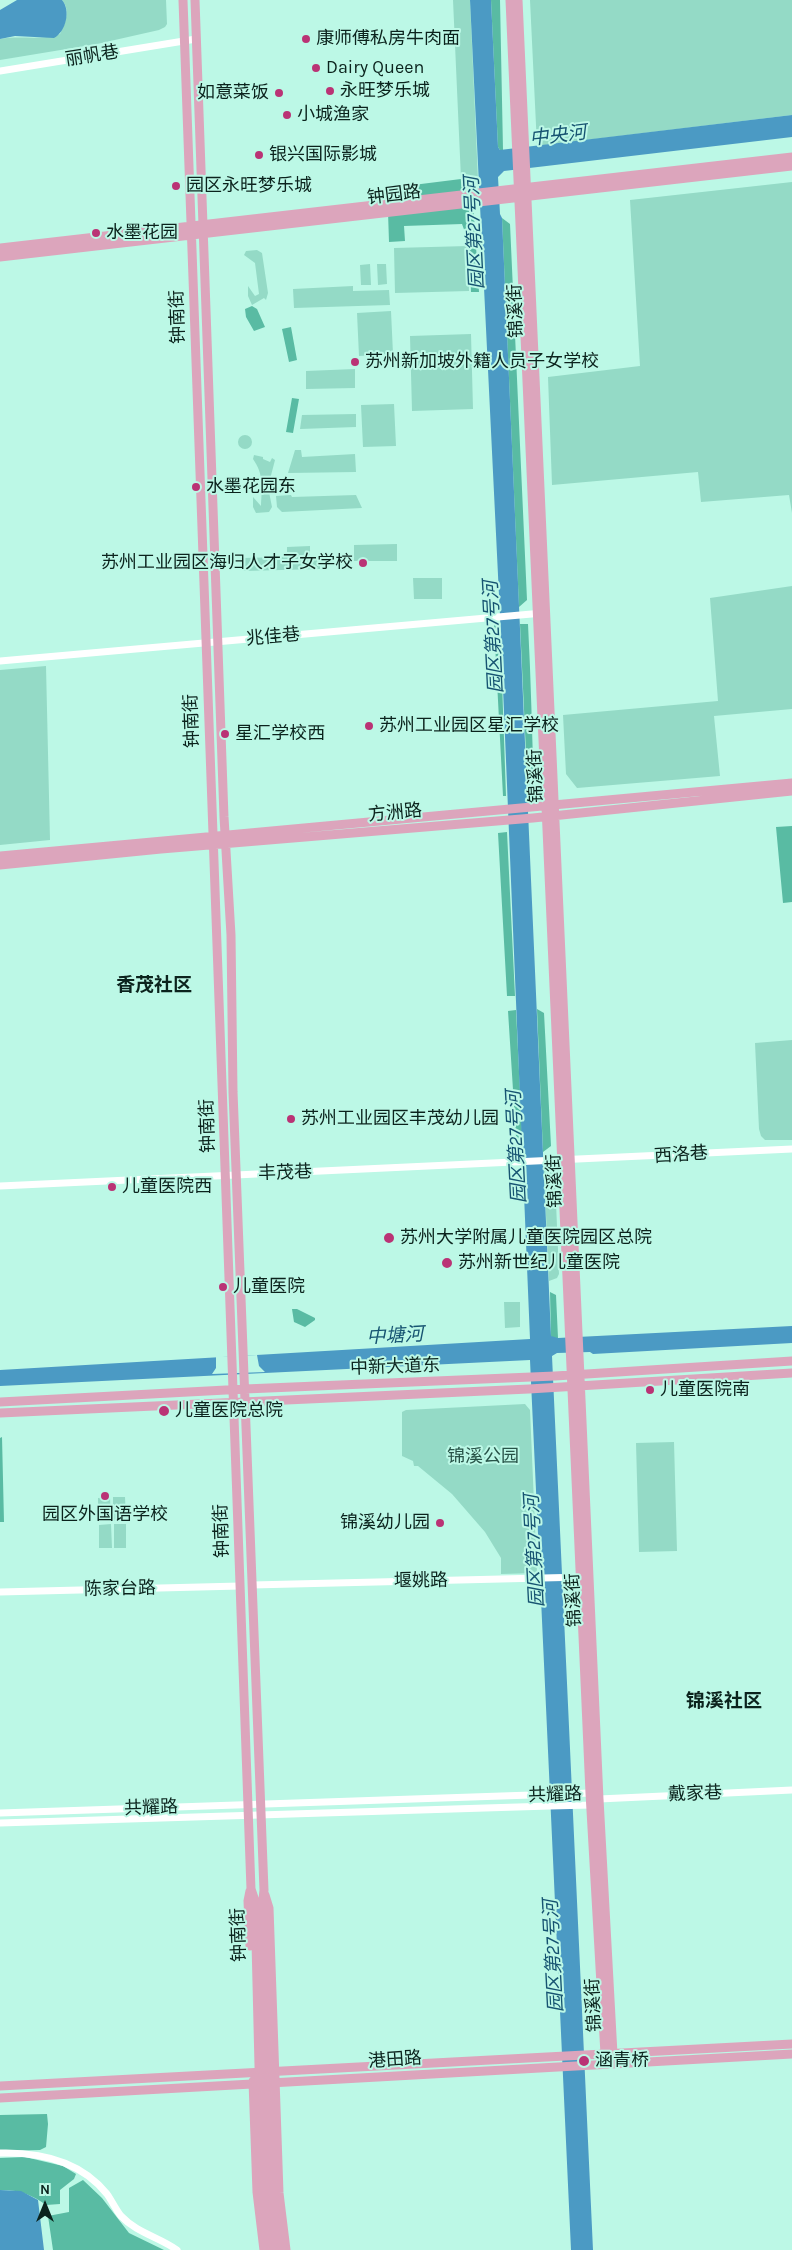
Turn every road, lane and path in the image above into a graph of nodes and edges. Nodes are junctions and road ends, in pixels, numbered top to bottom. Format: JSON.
{"nodes":[{"id":1,"x":182,"y":0,"type":"edge"},
{"id":2,"x":194,"y":0,"type":"edge"},
{"id":3,"x":510,"y":0,"type":"edge"},
{"id":4,"x":518,"y":0,"type":"edge"},
{"id":5,"x":196,"y":37,"type":"junction"},
{"id":6,"x":184,"y":41,"type":"junction"},
{"id":7,"x":0,"y":71,"type":"edge"},
{"id":8,"x":520,"y":147,"type":"junction"},
{"id":9,"x":792,"y":157,"type":"edge"},
{"id":10,"x":792,"y":166,"type":"edge"},
{"id":11,"x":522,"y":192,"type":"junction"},
{"id":12,"x":203,"y":229,"type":"junction"},
{"id":13,"x":191,"y":231,"type":"junction"},
{"id":14,"x":0,"y":248,"type":"edge"},
{"id":15,"x":0,"y":257,"type":"edge"},
{"id":16,"x":541,"y":613,"type":"junction"},
{"id":17,"x":218,"y":643,"type":"junction"},
{"id":18,"x":206,"y":644,"type":"junction"},
{"id":19,"x":0,"y":661,"type":"edge"},
{"id":20,"x":792,"y":783,"type":"edge"},
{"id":21,"x":792,"y":791,"type":"edge"},
{"id":22,"x":550,"y":806,"type":"junction"},
{"id":23,"x":550,"y":816,"type":"junction"},
{"id":24,"x":226,"y":840,"type":"junction"},
{"id":25,"x":213,"y":841,"type":"junction"},
{"id":26,"x":0,"y":856,"type":"edge"},
{"id":27,"x":0,"y":865,"type":"edge"},
{"id":28,"x":792,"y":1149,"type":"edge"},
{"id":29,"x":566,"y":1160,"type":"junction"},
{"id":30,"x":237,"y":1174,"type":"junction"},
{"id":31,"x":226,"y":1175,"type":"junction"},
{"id":32,"x":0,"y":1186,"type":"edge"},
{"id":33,"x":792,"y":1362,"type":"edge"},
{"id":34,"x":792,"y":1373,"type":"edge"},
{"id":35,"x":576,"y":1375,"type":"junction"},
{"id":36,"x":576,"y":1386,"type":"junction"},
{"id":37,"x":246,"y":1389,"type":"junction"},
{"id":38,"x":233,"y":1390,"type":"junction"},
{"id":39,"x":0,"y":1402,"type":"edge"},
{"id":40,"x":233,"y":1403,"type":"junction"},
{"id":41,"x":246,"y":1403,"type":"junction"},
{"id":42,"x":0,"y":1413,"type":"edge"},
{"id":43,"x":585,"y":1577,"type":"junction"},
{"id":44,"x":252,"y":1585,"type":"junction"},
{"id":45,"x":240,"y":1586,"type":"junction"},
{"id":46,"x":0,"y":1592,"type":"edge"},
{"id":47,"x":792,"y":1790,"type":"edge"},
{"id":48,"x":590,"y":1793,"type":"junction"},
{"id":49,"x":599,"y":1798,"type":"junction"},
{"id":50,"x":248,"y":1805,"type":"junction"},
{"id":51,"x":260,"y":1805,"type":"junction"},
{"id":52,"x":591,"y":1805,"type":"junction"},
{"id":53,"x":0,"y":1813,"type":"edge"},
{"id":54,"x":261,"y":1815,"type":"junction"},
{"id":55,"x":248,"y":1816,"type":"junction"},
{"id":56,"x":0,"y":1823,"type":"edge"},
{"id":57,"x":251,"y":1889,"type":"junction"},
{"id":58,"x":264,"y":1890,"type":"junction"},
{"id":59,"x":260,"y":2006,"type":"junction"},
{"id":60,"x":792,"y":2044,"type":"edge"},
{"id":61,"x":609,"y":2054,"type":"junction"},
{"id":62,"x":792,"y":2054,"type":"edge"},
{"id":63,"x":588,"y":2060,"type":"junction"},
{"id":64,"x":561,"y":2061,"type":"junction"},
{"id":65,"x":609,"y":2063,"type":"junction"},
{"id":66,"x":274,"y":2072,"type":"junction"},
{"id":67,"x":253,"y":2073,"type":"junction"},
{"id":68,"x":274,"y":2084,"type":"junction"},
{"id":69,"x":253,"y":2085,"type":"junction"},
{"id":70,"x":0,"y":2086,"type":"edge"},
{"id":71,"x":0,"y":2098,"type":"edge"},
{"id":72,"x":0,"y":2153,"type":"edge"},
{"id":73,"x":177,"y":2250,"type":"edge"},
{"id":74,"x":264,"y":2250,"type":"edge"},
{"id":75,"x":271,"y":2250,"type":"edge"},
{"id":76,"x":278,"y":2250,"type":"edge"},
{"id":77,"x":286,"y":2250,"type":"edge"}],
"edges":[{"from":1,"to":6,"type":"main road","name":"钟南街"},
{"from":2,"to":5,"type":"main road","name":"钟南街"},
{"from":3,"to":8,"type":"main road","name":"锦溪街"},
{"from":4,"to":8,"type":"main road","name":"锦溪街"},
{"from":5,"to":6,"type":"street","name":"丽帆巷"},
{"from":5,"to":12,"type":"main road","name":"钟南街"},
{"from":6,"to":7,"type":"street","name":"丽帆巷"},
{"from":6,"to":13,"type":"main road","name":"钟南街"},
{"from":8,"to":11,"type":"main road","name":"锦溪街"},
{"from":9,"to":11,"type":"main road","name":"钟园路"},
{"from":10,"to":11,"type":"main road","name":"钟园路"},
{"from":11,"to":12,"type":"main road","name":"钟园路"},
{"from":11,"to":16,"type":"main road","name":"锦溪街"},
{"from":12,"to":13,"type":"main road","name":"钟园路"},
{"from":12,"to":17,"type":"main road","name":"钟南街"},
{"from":13,"to":14,"type":"main road","name":"钟园路"},
{"from":13,"to":15,"type":"main road","name":"钟园路"},
{"from":13,"to":18,"type":"main road","name":"钟南街"},
{"from":16,"to":17,"type":"street","name":"兆佳巷"},
{"from":16,"to":22,"type":"main road","name":"锦溪街"},
{"from":17,"to":18,"type":"street","name":"兆佳巷"},
{"from":17,"to":24,"type":"main road","name":"钟南街"},
{"from":18,"to":19,"type":"street","name":"兆佳巷"},
{"from":18,"to":25,"type":"main road","name":"钟南街"},
{"from":20,"to":22,"type":"main road","name":"方洲路"},
{"from":21,"to":23,"type":"main road","name":"方洲路"},
{"from":22,"to":23,"type":"main road","name":"锦溪街"},
{"from":22,"to":24,"type":"main road","name":"方洲路"},
{"from":23,"to":24,"type":"main road","name":"方洲路"},
{"from":23,"to":29,"type":"main road","name":"锦溪街"},
{"from":24,"to":25,"type":"main road","name":"方洲路"},
{"from":24,"to":30,"type":"main road","name":"钟南街"},
{"from":25,"to":26,"type":"main road","name":"方洲路"},
{"from":25,"to":27,"type":"main road","name":"方洲路"},
{"from":25,"to":31,"type":"main road","name":"钟南街"},
{"from":28,"to":29,"type":"street","name":"西洛巷"},
{"from":29,"to":30,"type":"street","name":"丰茂巷"},
{"from":29,"to":35,"type":"main road","name":"锦溪街"},
{"from":30,"to":31,"type":"street","name":"丰茂巷"},
{"from":30,"to":37,"type":"main road","name":"钟南街"},
{"from":31,"to":32,"type":"street","name":"丰茂巷"},
{"from":31,"to":38,"type":"main road","name":"钟南街"},
{"from":33,"to":35,"type":"main road","name":"中新大道东"},
{"from":34,"to":36,"type":"main road","name":"中新大道东"},
{"from":35,"to":36,"type":"main road","name":"锦溪街"},
{"from":35,"to":37,"type":"main road","name":"中新大道东"},
{"from":36,"to":41,"type":"main road","name":"中新大道东"},
{"from":36,"to":43,"type":"main road","name":"锦溪街"},
{"from":37,"to":38,"type":"main road","name":"中新大道东"},
{"from":37,"to":41,"type":"main road","name":"钟南街"},
{"from":38,"to":39,"type":"main road","name":"中新大道东"},
{"from":38,"to":40,"type":"main road","name":"钟南街"},
{"from":40,"to":41,"type":"main road","name":"中新大道东"},
{"from":40,"to":42,"type":"main road","name":"中新大道东"},
{"from":40,"to":45,"type":"main road","name":"钟南街"},
{"from":41,"to":44,"type":"main road","name":"钟南街"},
{"from":43,"to":44,"type":"street","name":"堰姚路"},
{"from":43,"to":48,"type":"main road","name":"锦溪街"},
{"from":43,"to":49,"type":"main road","name":"锦溪街"},
{"from":44,"to":51,"type":"main road","name":"钟南街"},
{"from":45,"to":46,"type":"street","name":"陈家台路"},
{"from":45,"to":50,"type":"main road","name":"钟南街"},
{"from":47,"to":49,"type":"street","name":"戴家巷"},
{"from":48,"to":49,"type":"street","name":"共耀路"},
{"from":48,"to":51,"type":"street","name":"共耀路"},
{"from":48,"to":52,"type":"main road","name":"锦溪街"},
{"from":49,"to":52,"type":"street","name":"共耀路"},
{"from":49,"to":61,"type":"main road","name":"锦溪街"},
{"from":50,"to":51,"type":"street","name":"共耀路"},
{"from":50,"to":53,"type":"street","name":"共耀路"},
{"from":50,"to":55,"type":"main road","name":"钟南街"},
{"from":51,"to":54,"type":"main road","name":"钟南街"},
{"from":52,"to":54,"type":"street","name":"共耀路"},
{"from":52,"to":61,"type":"main road","name":"锦溪街"},
{"from":54,"to":55,"type":"street","name":"共耀路"},
{"from":54,"to":58,"type":"main road","name":"钟南街"},
{"from":55,"to":56,"type":"street","name":"共耀路"},
{"from":55,"to":57,"type":"main road","name":"钟南街"},
{"from":57,"to":59,"type":"main road","name":"钟南街"},
{"from":57,"to":67,"type":"main road"},
{"from":58,"to":59,"type":"main road","name":"钟南街"},
{"from":58,"to":66,"type":"main road"},
{"from":59,"to":75,"type":"main road","name":"钟南街"},
{"from":59,"to":76,"type":"main road","name":"钟南街"},
{"from":60,"to":61,"type":"main road","name":"港田路"},
{"from":61,"to":63,"type":"main road","name":"港田路"},
{"from":61,"to":65,"type":"main road","name":"锦溪街"},
{"from":62,"to":65,"type":"main road","name":"港田路"},
{"from":63,"to":64,"type":"main road","name":"港田路"},
{"from":63,"to":65,"type":"main road","name":"港田路"},
{"from":64,"to":66,"type":"main road","name":"港田路"},
{"from":64,"to":68,"type":"main road","name":"港田路"},
{"from":66,"to":67,"type":"main road","name":"港田路"},
{"from":66,"to":68,"type":"main road"},
{"from":67,"to":69,"type":"main road"},
{"from":67,"to":70,"type":"main road","name":"港田路"},
{"from":68,"to":69,"type":"main road","name":"港田路"},
{"from":68,"to":77,"type":"main road"},
{"from":69,"to":71,"type":"main road","name":"港田路"},
{"from":69,"to":74,"type":"main road"},
{"from":72,"to":73,"type":"street"}]}
